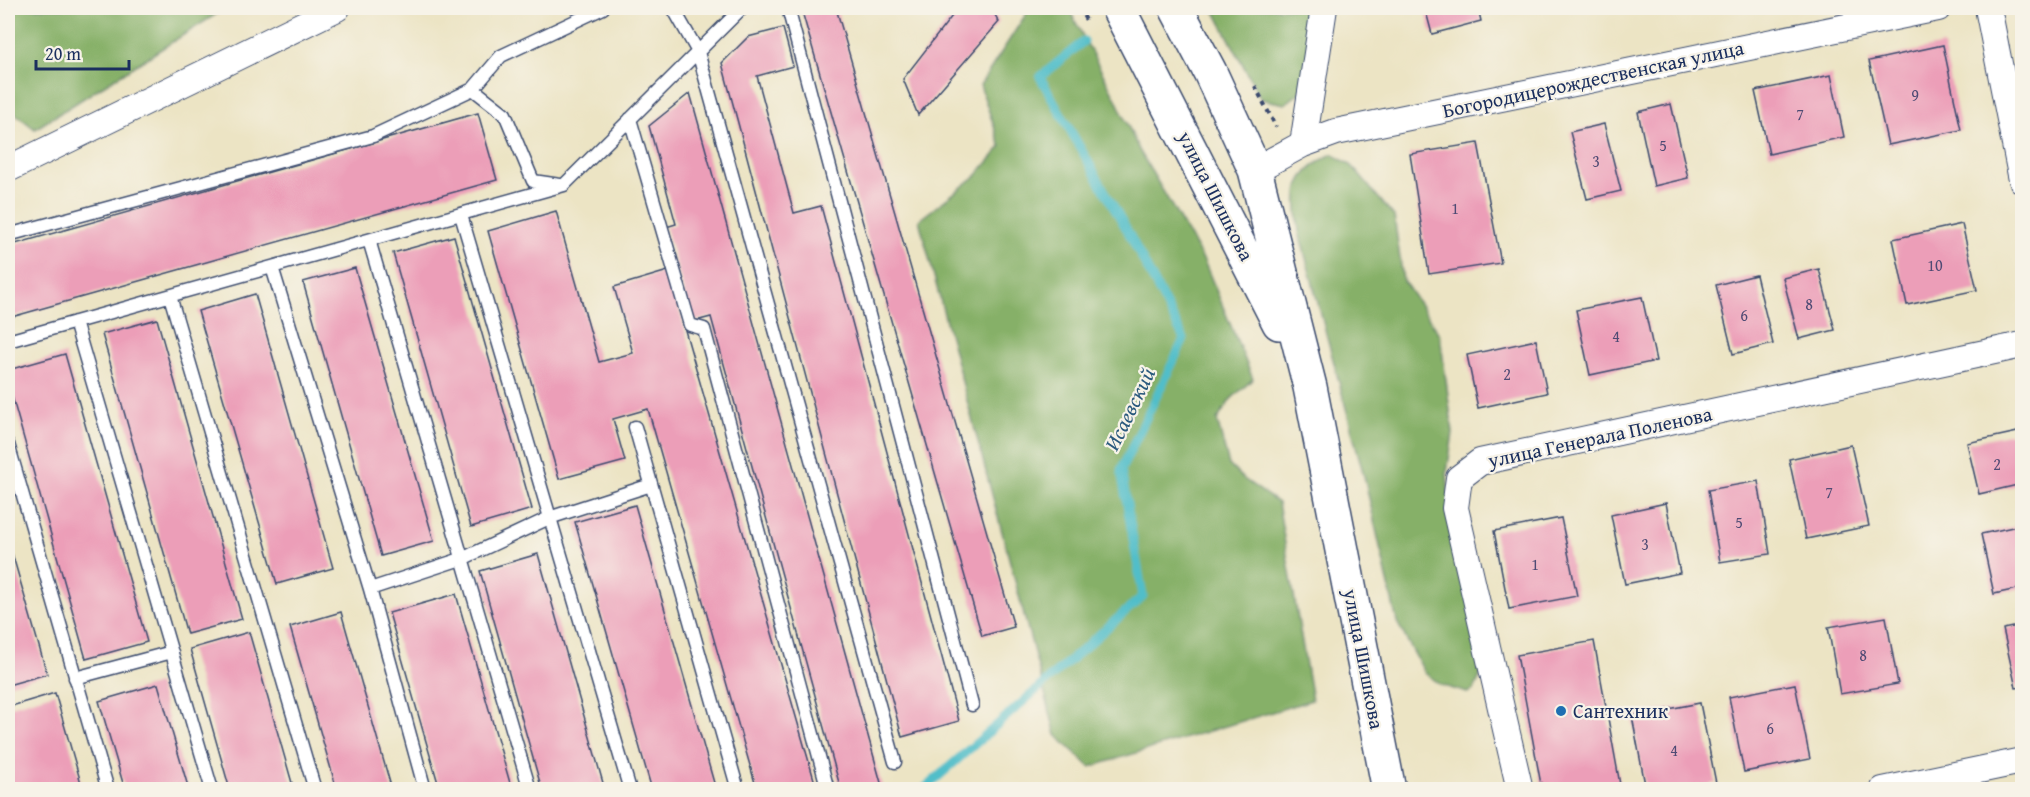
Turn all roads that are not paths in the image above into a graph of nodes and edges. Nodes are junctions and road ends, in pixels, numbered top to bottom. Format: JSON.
{"nodes":[{"id":1,"x":337,"y":8,"type":"edge"},
{"id":2,"x":603,"y":8,"type":"edge"},
{"id":3,"x":673,"y":8,"type":"edge"},
{"id":4,"x":742,"y":8,"type":"edge"},
{"id":5,"x":788,"y":8,"type":"edge"},
{"id":6,"x":1118,"y":8,"type":"edge"},
{"id":7,"x":1176,"y":8,"type":"edge"},
{"id":8,"x":1324,"y":8,"type":"edge"},
{"id":9,"x":1938,"y":8,"type":"edge"},
{"id":10,"x":1988,"y":8,"type":"edge"},
{"id":11,"x":698,"y":52,"type":"junction"},
{"id":12,"x":473,"y":89,"type":"junction"},
{"id":13,"x":630,"y":119,"type":"junction"},
{"id":14,"x":1303,"y":144,"type":"junction"},
{"id":15,"x":8,"y":169,"type":"edge"},
{"id":16,"x":1255,"y":170,"type":"junction"},
{"id":17,"x":2022,"y":180,"type":"edge"},
{"id":18,"x":564,"y":185,"type":"junction"},
{"id":19,"x":461,"y":214,"type":"junction"},
{"id":20,"x":8,"y":235,"type":"edge"},
{"id":21,"x":369,"y":240,"type":"junction"},
{"id":22,"x":272,"y":267,"type":"junction"},
{"id":23,"x":170,"y":296,"type":"junction"},
{"id":24,"x":75,"y":322,"type":"junction"},
{"id":25,"x":8,"y":341,"type":"edge"},
{"id":26,"x":2022,"y":345,"type":"edge"},
{"id":27,"x":1310,"y":387,"type":"junction"},
{"id":28,"x":635,"y":427,"type":"dead end"},
{"id":29,"x":8,"y":444,"type":"edge"},
{"id":30,"x":651,"y":485,"type":"junction"},
{"id":31,"x":549,"y":518,"type":"junction"},
{"id":32,"x":464,"y":558,"type":"junction"},
{"id":33,"x":370,"y":589,"type":"junction"},
{"id":34,"x":172,"y":652,"type":"junction"},
{"id":35,"x":75,"y":678,"type":"junction"},
{"id":36,"x":972,"y":705,"type":"dead end"},
{"id":37,"x":2022,"y":760,"type":"edge"},
{"id":38,"x":895,"y":762,"type":"dead end"},
{"id":39,"x":108,"y":789,"type":"edge"},
{"id":40,"x":212,"y":789,"type":"edge"},
{"id":41,"x":315,"y":789,"type":"edge"},
{"id":42,"x":425,"y":789,"type":"edge"},
{"id":43,"x":530,"y":789,"type":"edge"},
{"id":44,"x":630,"y":789,"type":"edge"},
{"id":45,"x":738,"y":789,"type":"edge"},
{"id":46,"x":828,"y":789,"type":"edge"},
{"id":47,"x":1389,"y":789,"type":"edge"},
{"id":48,"x":1520,"y":789,"type":"edge"},
{"id":49,"x":1883,"y":789,"type":"edge"}],
"edges":[{"from":1,"to":15,"type":"street"},
{"from":2,"to":12,"type":"lane"},
{"from":3,"to":11,"type":"lane"},
{"from":4,"to":11,"type":"lane"},
{"from":5,"to":36,"type":"lane"},
{"from":6,"to":27,"type":"main road","name":"улица Шишкова"},
{"from":7,"to":16,"type":"main road","name":"улица Шишкова"},
{"from":8,"to":14,"type":"street"},
{"from":9,"to":14,"type":"street","name":"Богородицерождественская улица"},
{"from":10,"to":17,"type":"street"},
{"from":11,"to":13,"type":"lane"},
{"from":11,"to":38,"type":"lane"},
{"from":12,"to":18,"type":"lane"},
{"from":12,"to":20,"type":"lane"},
{"from":13,"to":18,"type":"lane"},
{"from":13,"to":46,"type":"lane"},
{"from":14,"to":16,"type":"street","name":"Богородицерождественская улица"},
{"from":16,"to":27,"type":"main road","name":"улица Шишкова"},
{"from":18,"to":19,"type":"lane"},
{"from":19,"to":21,"type":"lane"},
{"from":19,"to":31,"type":"lane"},
{"from":21,"to":22,"type":"lane"},
{"from":21,"to":32,"type":"lane"},
{"from":22,"to":23,"type":"lane"},
{"from":22,"to":33,"type":"lane"},
{"from":23,"to":24,"type":"lane"},
{"from":23,"to":41,"type":"lane"},
{"from":24,"to":25,"type":"lane"},
{"from":24,"to":34,"type":"lane"},
{"from":26,"to":48,"type":"street","name":"улица Генерала Поленова"},
{"from":27,"to":47,"type":"main road","name":"улица Шишкова"},
{"from":28,"to":30,"type":"lane"},
{"from":29,"to":35,"type":"lane"},
{"from":30,"to":31,"type":"lane"},
{"from":30,"to":45,"type":"lane"},
{"from":31,"to":32,"type":"lane"},
{"from":31,"to":44,"type":"lane"},
{"from":32,"to":33,"type":"lane"},
{"from":32,"to":43,"type":"lane"},
{"from":33,"to":42,"type":"lane"},
{"from":34,"to":35,"type":"lane"},
{"from":34,"to":40,"type":"lane"},
{"from":35,"to":39,"type":"lane"},
{"from":37,"to":49,"type":"street"}]}
